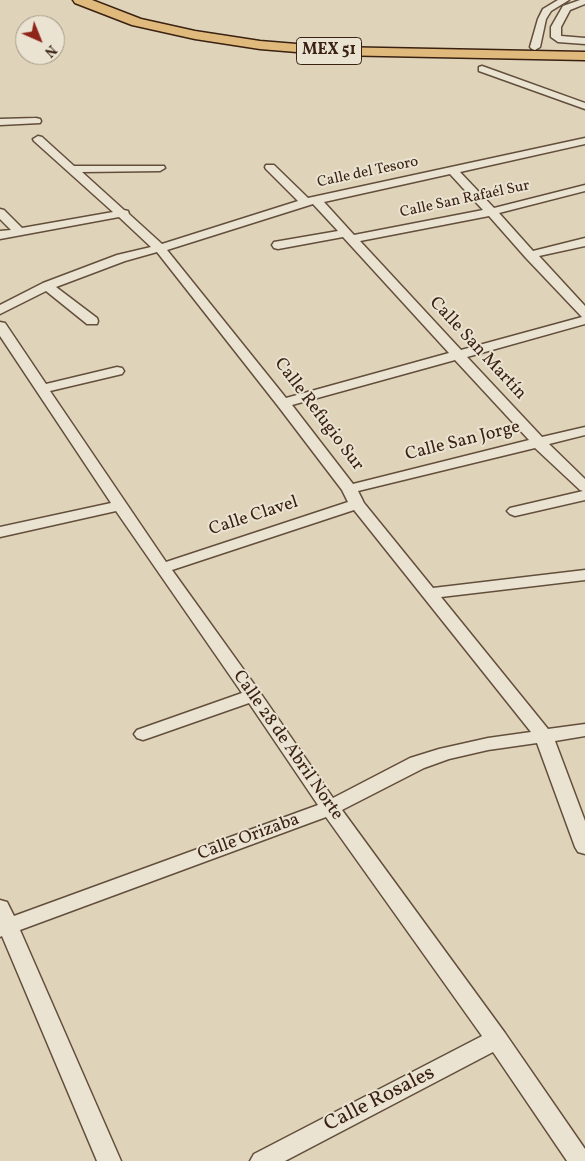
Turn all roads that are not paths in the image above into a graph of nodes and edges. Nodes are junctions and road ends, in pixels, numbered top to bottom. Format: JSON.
{"nodes":[{"id":1,"x":80,"y":0,"type":"edge"},
{"id":2,"x":106,"y":0,"type":"edge"},
{"id":3,"x":565,"y":0,"type":"edge"},
{"id":4,"x":585,"y":1,"type":"edge"},
{"id":5,"x":585,"y":41,"type":"edge"},
{"id":6,"x":535,"y":47,"type":"junction"},
{"id":7,"x":585,"y":47,"type":"edge"},
{"id":8,"x":585,"y":56,"type":"edge"},
{"id":9,"x":482,"y":69,"type":"dead end"},
{"id":10,"x":585,"y":106,"type":"edge"},
{"id":11,"x":36,"y":121,"type":"dead end"},
{"id":12,"x":0,"y":122,"type":"edge"},
{"id":13,"x":38,"y":139,"type":"dead end"},
{"id":14,"x":585,"y":141,"type":"edge"},
{"id":15,"x":270,"y":167,"type":"dead end"},
{"id":16,"x":160,"y":168,"type":"dead end"},
{"id":17,"x":71,"y":169,"type":"junction"},
{"id":18,"x":453,"y":170,"type":"junction"},
{"id":19,"x":585,"y":188,"type":"edge"},
{"id":20,"x":311,"y":201,"type":"junction"},
{"id":21,"x":0,"y":212,"type":"edge"},
{"id":22,"x":490,"y":212,"type":"junction"},
{"id":23,"x":124,"y":213,"type":"junction"},
{"id":24,"x":19,"y":231,"type":"junction"},
{"id":25,"x":0,"y":235,"type":"edge"},
{"id":26,"x":348,"y":236,"type":"junction"},
{"id":27,"x":585,"y":242,"type":"edge"},
{"id":28,"x":278,"y":245,"type":"dead end"},
{"id":29,"x":160,"y":248,"type":"junction"},
{"id":30,"x":530,"y":255,"type":"junction"},
{"id":31,"x":47,"y":286,"type":"junction"},
{"id":32,"x":0,"y":310,"type":"edge"},
{"id":33,"x":585,"y":314,"type":"edge"},
{"id":34,"x":585,"y":320,"type":"edge"},
{"id":35,"x":92,"y":321,"type":"dead end"},
{"id":36,"x":0,"y":326,"type":"edge"},
{"id":37,"x":458,"y":356,"type":"junction"},
{"id":38,"x":117,"y":371,"type":"dead end"},
{"id":39,"x":42,"y":389,"type":"junction"},
{"id":40,"x":283,"y":402,"type":"junction"},
{"id":41,"x":585,"y":431,"type":"edge"},
{"id":42,"x":539,"y":443,"type":"junction"},
{"id":43,"x":585,"y":487,"type":"edge"},
{"id":44,"x":349,"y":489,"type":"junction"},
{"id":45,"x":585,"y":495,"type":"edge"},
{"id":46,"x":357,"y":504,"type":"junction"},
{"id":47,"x":120,"y":506,"type":"junction"},
{"id":48,"x":515,"y":511,"type":"dead end"},
{"id":49,"x":0,"y":532,"type":"edge"},
{"id":50,"x":162,"y":568,"type":"junction"},
{"id":51,"x":585,"y":575,"type":"edge"},
{"id":52,"x":430,"y":593,"type":"junction"},
{"id":53,"x":253,"y":695,"type":"junction"},
{"id":54,"x":585,"y":730,"type":"edge"},
{"id":55,"x":144,"y":734,"type":"dead end"},
{"id":56,"x":544,"y":736,"type":"junction"},
{"id":57,"x":330,"y":808,"type":"junction"},
{"id":58,"x":584,"y":842,"type":"edge"},
{"id":59,"x":3,"y":921,"type":"edge"},
{"id":60,"x":497,"y":1039,"type":"junction"},
{"id":61,"x":110,"y":1161,"type":"edge"},
{"id":62,"x":262,"y":1161,"type":"edge"},
{"id":63,"x":580,"y":1161,"type":"edge"}],
"edges":[{"from":1,"to":8,"type":"main road","number":"MEX 51"},
{"from":2,"to":6,"type":"main road","number":"MEX 51"},
{"from":3,"to":6,"type":"street"},
{"from":4,"to":5,"type":"street"},
{"from":6,"to":7,"type":"main road","number":"MEX 51"},
{"from":9,"to":10,"type":"street"},
{"from":11,"to":12,"type":"street"},
{"from":13,"to":17,"type":"street","name":"Calle Refugio Sur"},
{"from":14,"to":18,"type":"street","name":"Calle del Tesoro"},
{"from":15,"to":20,"type":"street","name":"Calle San Martín"},
{"from":16,"to":17,"type":"street"},
{"from":17,"to":23,"type":"street","name":"Calle Refugio Sur"},
{"from":18,"to":20,"type":"street","name":"Calle del Tesoro"},
{"from":18,"to":22,"type":"street"},
{"from":19,"to":22,"type":"street","name":"Calle San Rafaél Sur"},
{"from":20,"to":26,"type":"street","name":"Calle San Martín"},
{"from":20,"to":29,"type":"street","name":"Calle del Tesoro"},
{"from":21,"to":24,"type":"street"},
{"from":22,"to":26,"type":"street","name":"Calle San Rafaél Sur"},
{"from":22,"to":30,"type":"street"},
{"from":23,"to":24,"type":"street"},
{"from":23,"to":29,"type":"street","name":"Calle Refugio Sur"},
{"from":24,"to":25,"type":"street"},
{"from":26,"to":28,"type":"street"},
{"from":26,"to":37,"type":"street","name":"Calle San Martín"},
{"from":27,"to":30,"type":"street"},
{"from":29,"to":31,"type":"street","name":"Calle del Tesoro"},
{"from":29,"to":40,"type":"street","name":"Calle Refugio Sur"},
{"from":30,"to":33,"type":"street"},
{"from":31,"to":32,"type":"street","name":"Calle del Tesoro"},
{"from":31,"to":35,"type":"street"},
{"from":34,"to":37,"type":"street"},
{"from":36,"to":39,"type":"street","name":"Calle 28 de Abril Norte"},
{"from":37,"to":40,"type":"street"},
{"from":37,"to":42,"type":"street","name":"Calle San Martín"},
{"from":38,"to":39,"type":"street"},
{"from":39,"to":47,"type":"street","name":"Calle 28 de Abril Norte"},
{"from":40,"to":44,"type":"street","name":"Calle Refugio Sur"},
{"from":41,"to":42,"type":"street","name":"Calle San Jorge"},
{"from":42,"to":43,"type":"street","name":"Calle San Martín"},
{"from":42,"to":44,"type":"street","name":"Calle San Jorge"},
{"from":44,"to":46,"type":"street","name":"Calle Refugio Sur"},
{"from":45,"to":48,"type":"street"},
{"from":46,"to":50,"type":"street","name":"Calle Clavel"},
{"from":46,"to":52,"type":"street","name":"Calle Refugio Sur"},
{"from":47,"to":49,"type":"street"},
{"from":47,"to":50,"type":"street","name":"Calle 28 de Abril Norte"},
{"from":50,"to":53,"type":"street","name":"Calle 28 de Abril Norte"},
{"from":51,"to":52,"type":"street"},
{"from":52,"to":56,"type":"street","name":"Calle Refugio Sur"},
{"from":53,"to":55,"type":"street"},
{"from":53,"to":57,"type":"street","name":"Calle 28 de Abril Norte"},
{"from":54,"to":56,"type":"street","name":"Calle Orizaba"},
{"from":56,"to":57,"type":"street","name":"Calle Orizaba"},
{"from":56,"to":58,"type":"street","name":"Calle Refugio Sur"},
{"from":57,"to":59,"type":"street","name":"Calle Orizaba"},
{"from":57,"to":60,"type":"street","name":"Calle 28 de Abril Norte"},
{"from":59,"to":61,"type":"street"},
{"from":60,"to":62,"type":"street","name":"Calle Rosales"},
{"from":60,"to":63,"type":"street","name":"Calle 28 de Abril Norte"}]}
